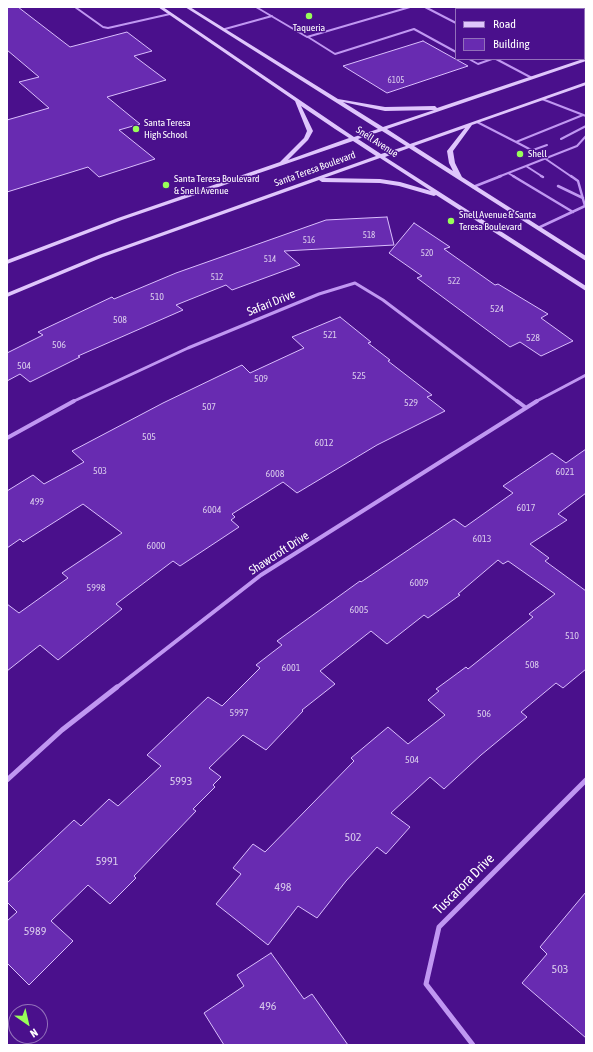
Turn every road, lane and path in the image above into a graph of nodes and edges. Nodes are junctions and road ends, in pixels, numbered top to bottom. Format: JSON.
{"nodes":[{"id":1,"x":75,"y":7,"type":"edge"},
{"id":2,"x":160,"y":7,"type":"edge"},
{"id":3,"x":187,"y":7,"type":"edge"},
{"id":4,"x":256,"y":7,"type":"edge"},
{"id":5,"x":410,"y":7,"type":"edge"},
{"id":6,"x":426,"y":7,"type":"edge"},
{"id":7,"x":170,"y":14,"type":"junction"},
{"id":8,"x":272,"y":16,"type":"junction"},
{"id":9,"x":455,"y":22,"type":"edge"},
{"id":10,"x":224,"y":29,"type":"junction"},
{"id":11,"x":307,"y":37,"type":"junction"},
{"id":12,"x":455,"y":51,"type":"edge"},
{"id":13,"x":471,"y":60,"type":"edge"},
{"id":14,"x":489,"y":60,"type":"edge"},
{"id":15,"x":498,"y":60,"type":"edge"},
{"id":16,"x":583,"y":60,"type":"edge"},
{"id":17,"x":532,"y":78,"type":"junction"},
{"id":18,"x":586,"y":83,"type":"edge"},
{"id":19,"x":331,"y":97,"type":"junction"},
{"id":20,"x":542,"y":98,"type":"junction"},
{"id":21,"x":296,"y":99,"type":"junction"},
{"id":22,"x":444,"y":108,"type":"junction"},
{"id":23,"x":585,"y":116,"type":"edge"},
{"id":24,"x":477,"y":122,"type":"junction"},
{"id":25,"x":470,"y":124,"type":"junction"},
{"id":26,"x":585,"y":126,"type":"edge"},
{"id":27,"x":382,"y":129,"type":"junction"},
{"id":28,"x":586,"y":132,"type":"edge"},
{"id":29,"x":586,"y":136,"type":"edge"},
{"id":30,"x":354,"y":139,"type":"junction"},
{"id":31,"x":561,"y":139,"type":"dead end"},
{"id":32,"x":516,"y":142,"type":"junction"},
{"id":33,"x":547,"y":145,"type":"dead end"},
{"id":34,"x":410,"y":146,"type":"junction"},
{"id":35,"x":533,"y":150,"type":"junction"},
{"id":36,"x":381,"y":156,"type":"junction"},
{"id":37,"x":546,"y":159,"type":"junction"},
{"id":38,"x":281,"y":164,"type":"junction"},
{"id":39,"x":526,"y":166,"type":"junction"},
{"id":40,"x":508,"y":173,"type":"junction"},
{"id":41,"x":543,"y":177,"type":"dead end"},
{"id":42,"x":460,"y":178,"type":"junction"},
{"id":43,"x":315,"y":180,"type":"junction"},
{"id":44,"x":472,"y":186,"type":"junction"},
{"id":45,"x":558,"y":186,"type":"dead end"},
{"id":46,"x":583,"y":198,"type":"junction"},
{"id":47,"x":447,"y":199,"type":"junction"},
{"id":48,"x":586,"y":207,"type":"edge"},
{"id":49,"x":573,"y":212,"type":"junction"},
{"id":50,"x":538,"y":228,"type":"junction"},
{"id":51,"x":586,"y":259,"type":"edge"},
{"id":52,"x":7,"y":262,"type":"edge"},
{"id":53,"x":586,"y":289,"type":"edge"},
{"id":54,"x":7,"y":295,"type":"edge"},
{"id":55,"x":586,"y":375,"type":"edge"},
{"id":56,"x":525,"y":407,"type":"junction"},
{"id":57,"x":7,"y":438,"type":"edge"},
{"id":58,"x":7,"y":780,"type":"edge"},
{"id":59,"x":586,"y":780,"type":"edge"},
{"id":60,"x":473,"y":1045,"type":"edge"}],
"edges":[{"from":1,"to":7,"type":"lane"},
{"from":2,"to":7,"type":"main road","name":"Snell Avenue"},
{"from":3,"to":10,"type":"main road","name":"Snell Avenue"},
{"from":4,"to":8,"type":"lane"},
{"from":5,"to":11,"type":"lane"},
{"from":6,"to":9,"type":"lane"},
{"from":7,"to":21,"type":"main road","name":"Snell Avenue"},
{"from":8,"to":10,"type":"lane"},
{"from":8,"to":11,"type":"lane"},
{"from":10,"to":19,"type":"main road","name":"Snell Avenue"},
{"from":11,"to":12,"type":"lane"},
{"from":13,"to":14,"type":"lane"},
{"from":15,"to":17,"type":"lane"},
{"from":16,"to":17,"type":"main road","name":"Santa Teresa Boulevard"},
{"from":17,"to":22,"type":"main road","name":"Santa Teresa Boulevard"},
{"from":18,"to":20,"type":"main road","name":"Santa Teresa Boulevard"},
{"from":19,"to":22,"type":"main road"},
{"from":19,"to":27,"type":"main road","name":"Snell Avenue"},
{"from":20,"to":23,"type":"lane"},
{"from":20,"to":24,"type":"main road","name":"Santa Teresa Boulevard"},
{"from":21,"to":30,"type":"main road","name":"Snell Avenue"},
{"from":21,"to":38,"type":"main road"},
{"from":22,"to":27,"type":"main road","name":"Santa Teresa Boulevard"},
{"from":23,"to":32,"type":"lane"},
{"from":24,"to":25,"type":"main road","name":"Santa Teresa Boulevard"},
{"from":24,"to":32,"type":"lane"},
{"from":25,"to":34,"type":"main road","name":"Santa Teresa Boulevard"},
{"from":25,"to":42,"type":"main road"},
{"from":26,"to":28,"type":"lane"},
{"from":26,"to":31,"type":"lane"},
{"from":27,"to":30,"type":"main road","name":"Santa Teresa Boulevard"},
{"from":27,"to":34,"type":"main road","name":"Snell Avenue"},
{"from":29,"to":37,"type":"lane"},
{"from":30,"to":36,"type":"main road","name":"Snell Avenue"},
{"from":30,"to":38,"type":"main road","name":"Santa Teresa Boulevard"},
{"from":32,"to":35,"type":"lane"},
{"from":33,"to":35,"type":"lane"},
{"from":34,"to":36,"type":"main road","name":"Santa Teresa Boulevard"},
{"from":34,"to":42,"type":"main road","name":"Snell Avenue"},
{"from":35,"to":37,"type":"lane"},
{"from":36,"to":43,"type":"main road","name":"Santa Teresa Boulevard"},
{"from":36,"to":47,"type":"main road","name":"Snell Avenue"},
{"from":37,"to":39,"type":"lane"},
{"from":37,"to":46,"type":"lane"},
{"from":38,"to":52,"type":"main road","name":"Santa Teresa Boulevard"},
{"from":39,"to":40,"type":"lane"},
{"from":39,"to":41,"type":"lane"},
{"from":40,"to":44,"type":"lane"},
{"from":40,"to":49,"type":"lane"},
{"from":42,"to":44,"type":"main road","name":"Snell Avenue"},
{"from":43,"to":47,"type":"main road"},
{"from":43,"to":54,"type":"main road","name":"Santa Teresa Boulevard"},
{"from":44,"to":50,"type":"main road","name":"Snell Avenue"},
{"from":45,"to":46,"type":"lane"},
{"from":46,"to":48,"type":"lane"},
{"from":47,"to":53,"type":"main road","name":"Snell Avenue"},
{"from":48,"to":49,"type":"lane"},
{"from":49,"to":50,"type":"lane"},
{"from":50,"to":51,"type":"main road","name":"Snell Avenue"},
{"from":55,"to":56,"type":"street","name":"Shawcroft Drive"},
{"from":56,"to":57,"type":"street","name":"Safari Drive"},
{"from":56,"to":58,"type":"street","name":"Shawcroft Drive"},
{"from":59,"to":60,"type":"street","name":"Tuscarora Drive"}]}
